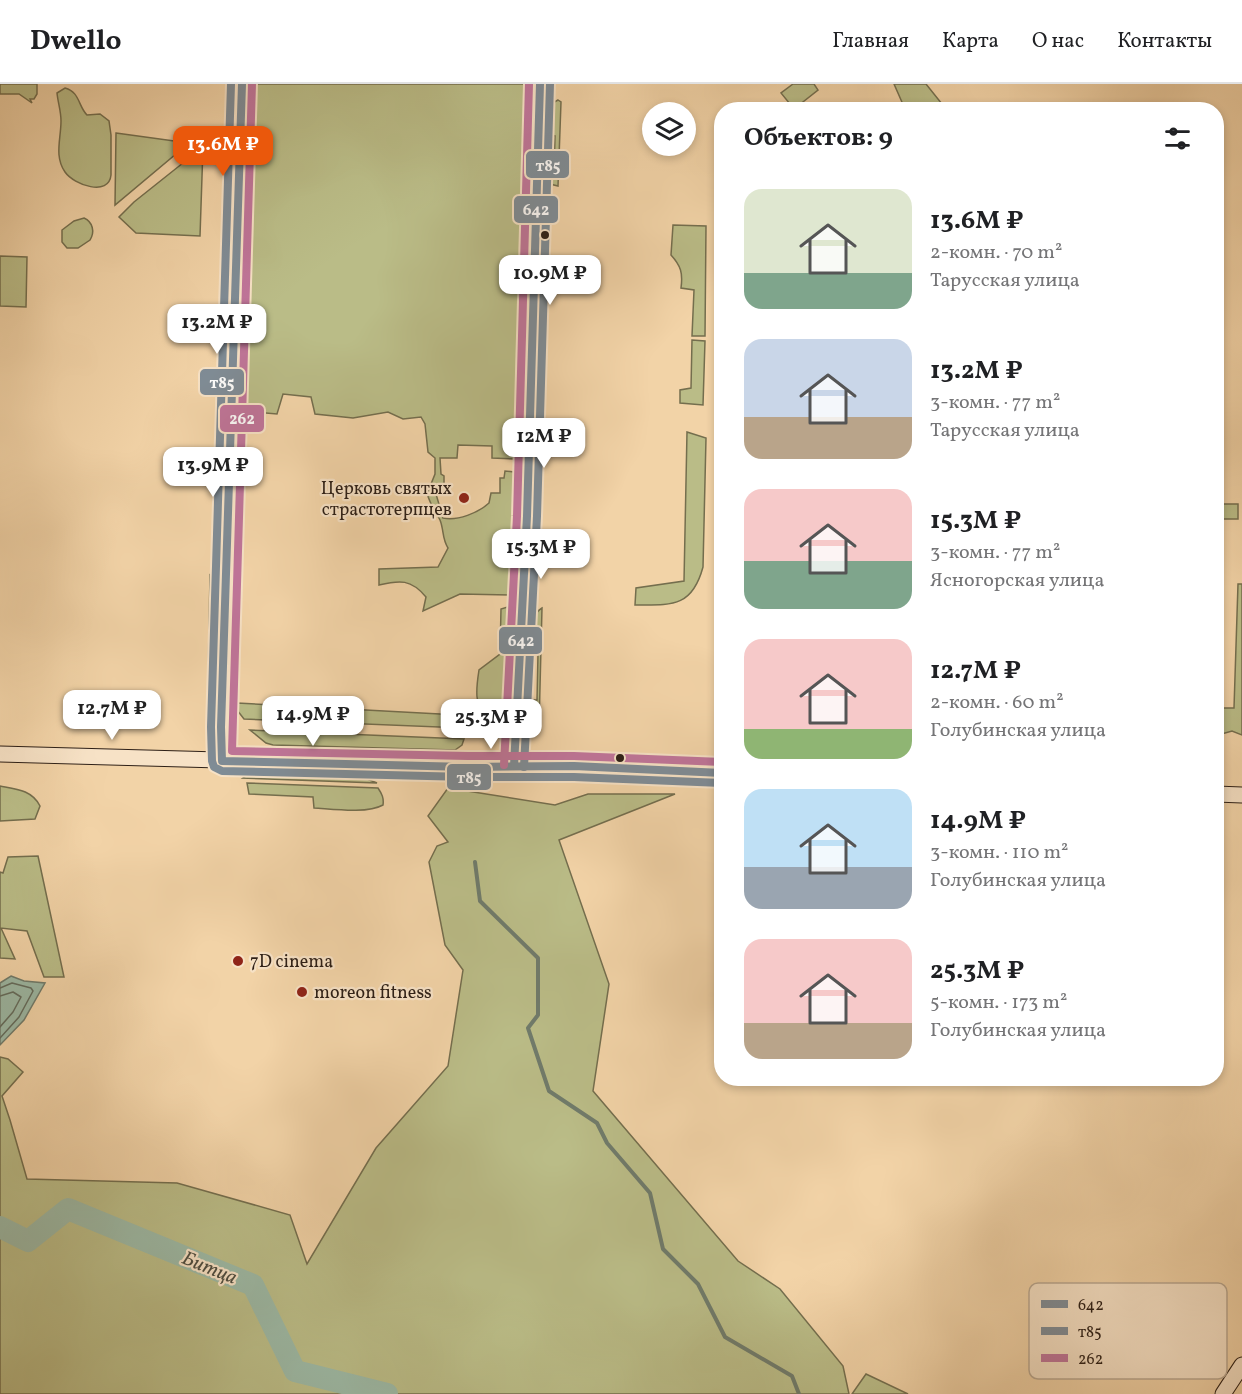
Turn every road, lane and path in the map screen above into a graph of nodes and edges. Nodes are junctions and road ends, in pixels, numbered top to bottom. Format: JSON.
{"nodes":[{"id":1,"x":242,"y":84,"type":"edge"},
{"id":2,"x":540,"y":84,"type":"edge"},
{"id":3,"x":0,"y":754,"type":"edge"},
{"id":4,"x":222,"y":761,"type":"junction"},
{"id":5,"x":514,"y":766,"type":"junction"},
{"id":6,"x":714,"y":773,"type":"edge"},
{"id":7,"x":1224,"y":794,"type":"edge"},
{"id":8,"x":1242,"y":795,"type":"edge"},
{"id":9,"x":1242,"y":1365,"type":"edge"},
{"id":10,"x":1223,"y":1394,"type":"edge"}],
"edges":[{"from":1,"to":4,"type":"main road"},
{"from":2,"to":5,"type":"main road"},
{"from":3,"to":4,"type":"main road"},
{"from":4,"to":5,"type":"main road"},
{"from":5,"to":6,"type":"main road"},
{"from":7,"to":8,"type":"main road"},
{"from":9,"to":10,"type":"main road"}]}
